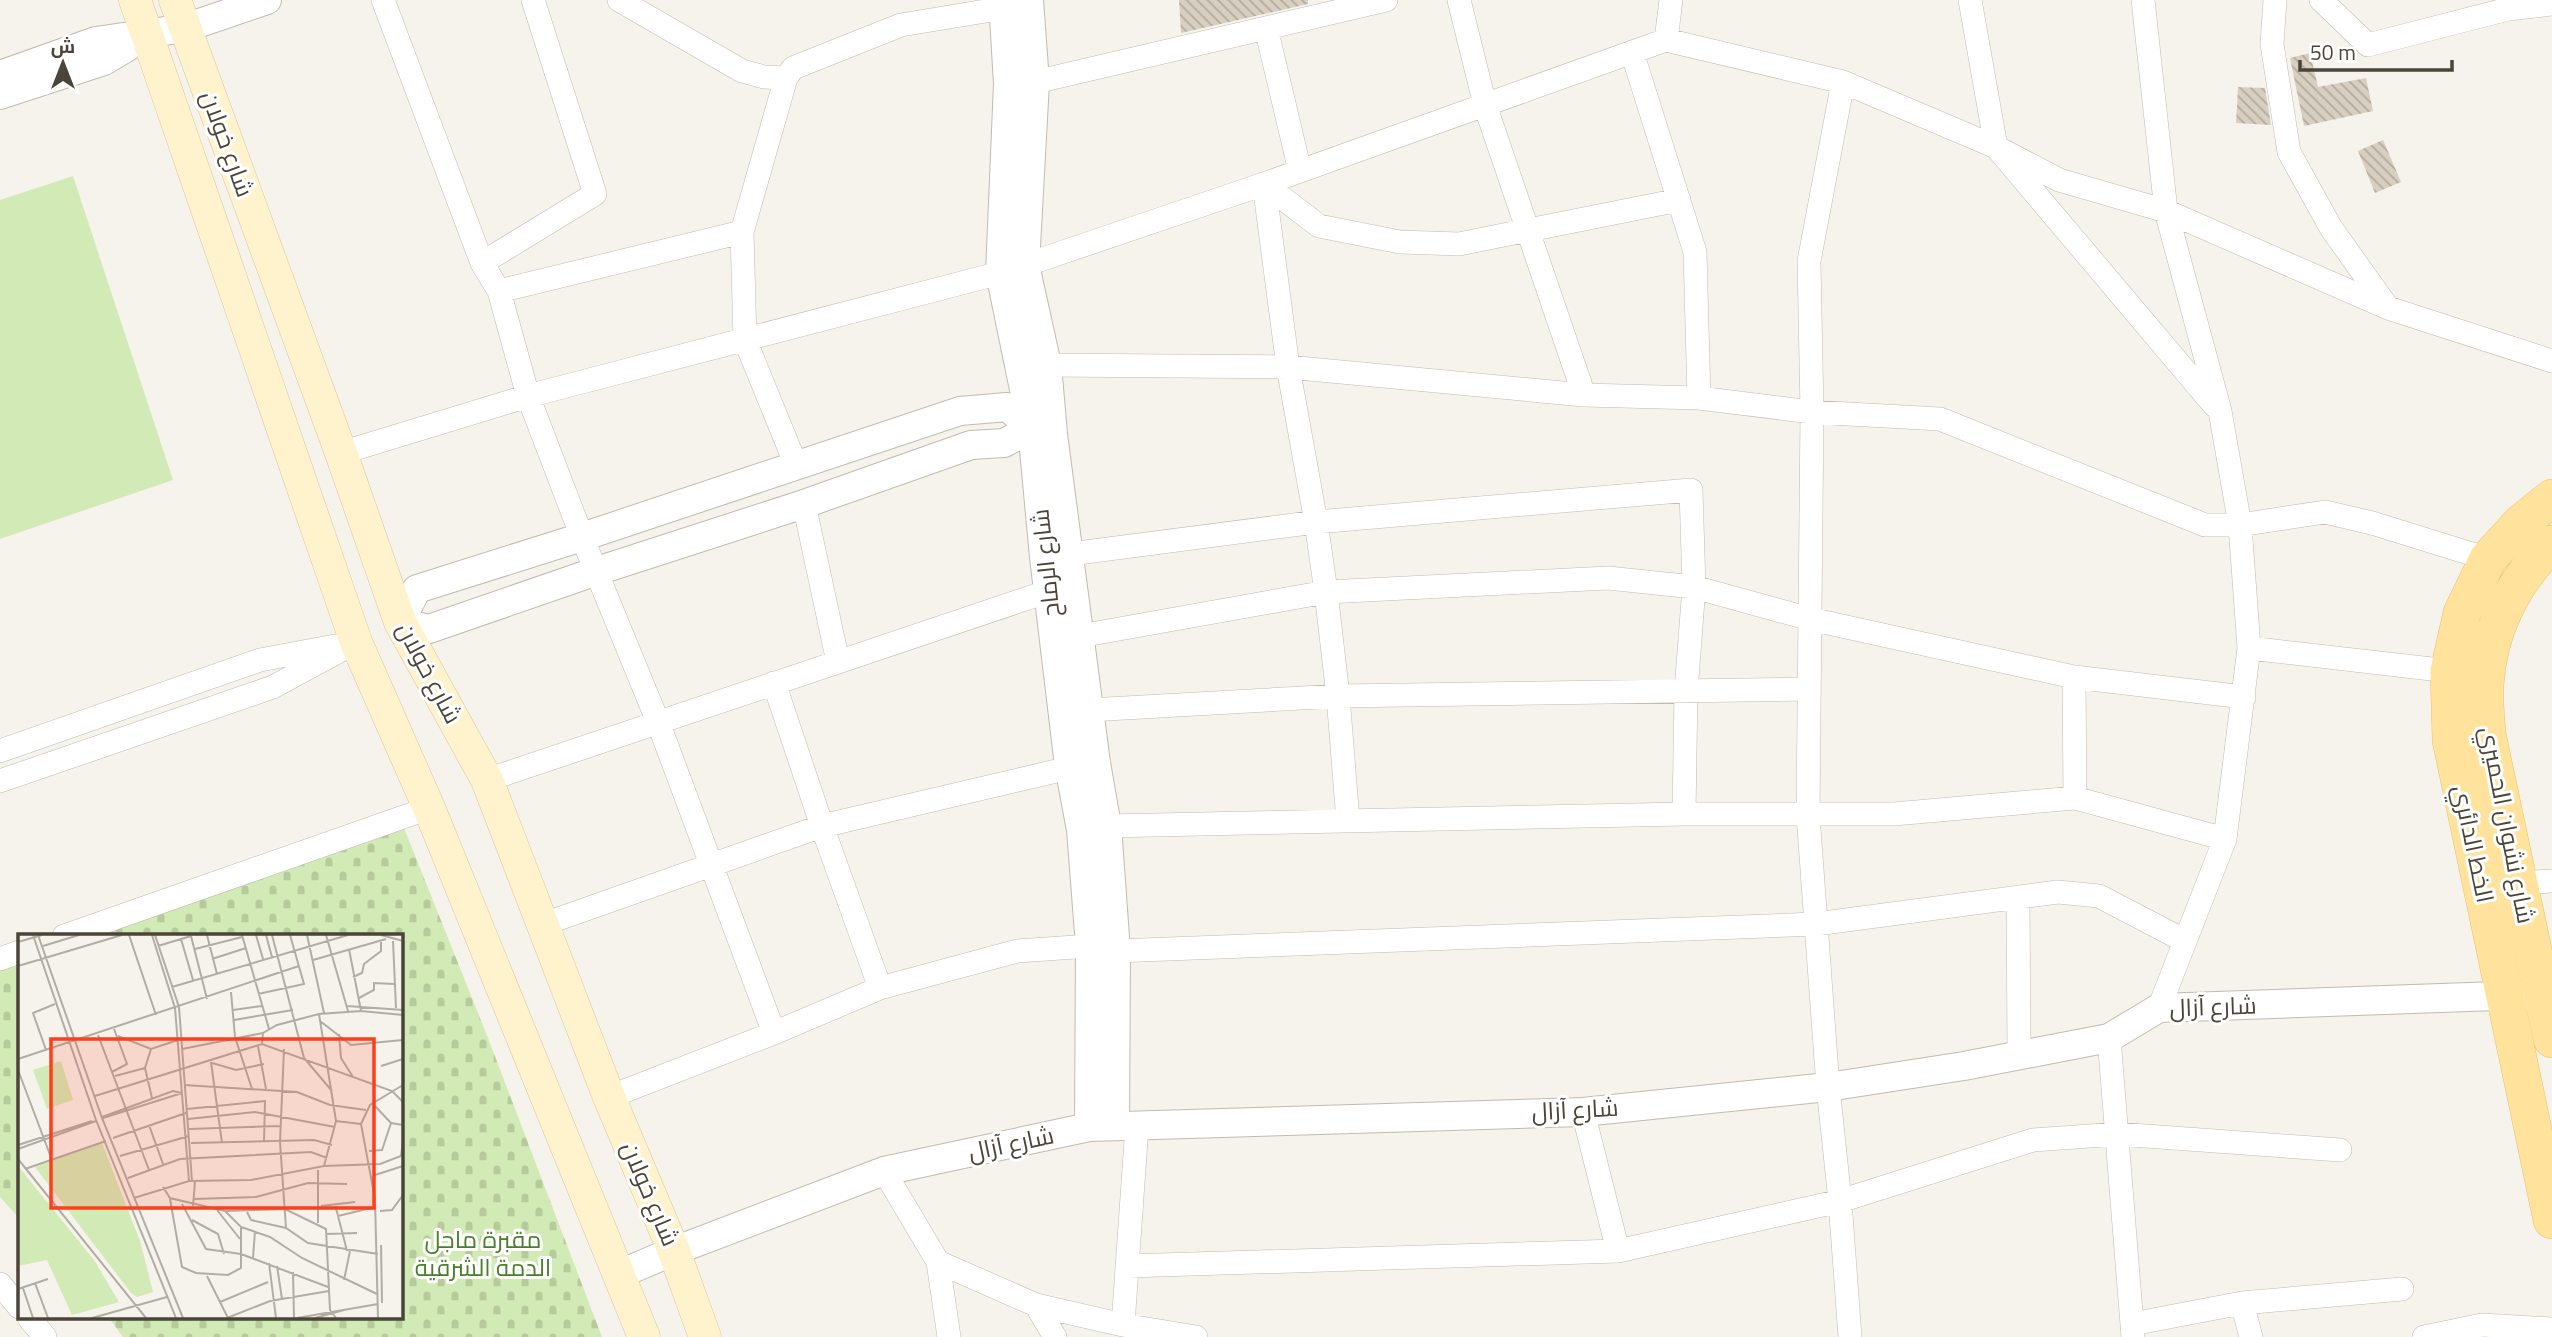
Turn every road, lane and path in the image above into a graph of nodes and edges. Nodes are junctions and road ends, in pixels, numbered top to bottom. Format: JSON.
{"nodes":[{"id":1,"x":135,"y":0,"type":"edge"},
{"id":2,"x":267,"y":0,"type":"edge"},
{"id":3,"x":383,"y":0,"type":"edge"},
{"id":4,"x":533,"y":0,"type":"edge"},
{"id":5,"x":619,"y":0,"type":"edge"},
{"id":6,"x":1386,"y":0,"type":"edge"},
{"id":7,"x":1460,"y":0,"type":"edge"},
{"id":8,"x":1671,"y":0,"type":"edge"},
{"id":9,"x":1970,"y":0,"type":"edge"},
{"id":10,"x":2143,"y":0,"type":"edge"},
{"id":11,"x":2275,"y":0,"type":"edge"},
{"id":12,"x":2321,"y":0,"type":"edge"},
{"id":13,"x":1012,"y":3,"type":"edge"},
{"id":14,"x":2552,"y":4,"type":"edge"},
{"id":15,"x":180,"y":14,"type":"edge"},
{"id":16,"x":1266,"y":28,"type":"junction"},
{"id":17,"x":148,"y":35,"type":"junction"},
{"id":18,"x":1666,"y":40,"type":"junction"},
{"id":19,"x":1632,"y":52,"type":"junction"},
{"id":20,"x":0,"y":75,"type":"edge"},
{"id":21,"x":786,"y":78,"type":"junction"},
{"id":22,"x":1035,"y":82,"type":"junction"},
{"id":23,"x":1843,"y":82,"type":"junction"},
{"id":24,"x":0,"y":95,"type":"edge"},
{"id":25,"x":1485,"y":105,"type":"junction"},
{"id":26,"x":1996,"y":147,"type":"junction"},
{"id":27,"x":1300,"y":171,"type":"junction"},
{"id":28,"x":1264,"y":184,"type":"junction"},
{"id":29,"x":1679,"y":200,"type":"junction"},
{"id":30,"x":2166,"y":211,"type":"junction"},
{"id":31,"x":742,"y":232,"type":"junction"},
{"id":32,"x":1528,"y":232,"type":"junction"},
{"id":33,"x":482,"y":263,"type":"junction"},
{"id":34,"x":1013,"y":269,"type":"junction"},
{"id":35,"x":499,"y":291,"type":"junction"},
{"id":36,"x":2388,"y":308,"type":"junction"},
{"id":37,"x":745,"y":340,"type":"junction"},
{"id":38,"x":2552,"y":360,"type":"edge"},
{"id":39,"x":1047,"y":365,"type":"junction"},
{"id":40,"x":1288,"y":367,"type":"junction"},
{"id":41,"x":1584,"y":395,"type":"junction"},
{"id":42,"x":528,"y":396,"type":"junction"},
{"id":43,"x":1699,"y":398,"type":"junction"},
{"id":44,"x":2220,"y":411,"type":"junction"},
{"id":45,"x":1812,"y":412,"type":"junction"},
{"id":46,"x":1043,"y":431,"type":"junction"},
{"id":47,"x":341,"y":453,"type":"junction"},
{"id":48,"x":796,"y":466,"type":"junction"},
{"id":49,"x":2552,"y":498,"type":"edge"},
{"id":50,"x":804,"y":504,"type":"junction"},
{"id":51,"x":1316,"y":522,"type":"junction"},
{"id":52,"x":2240,"y":525,"type":"junction"},
{"id":53,"x":582,"y":537,"type":"junction"},
{"id":54,"x":2552,"y":544,"type":"edge"},
{"id":55,"x":1070,"y":554,"type":"junction"},
{"id":56,"x":2488,"y":559,"type":"junction"},
{"id":57,"x":597,"y":571,"type":"junction"},
{"id":58,"x":1061,"y":587,"type":"junction"},
{"id":59,"x":1695,"y":587,"type":"junction"},
{"id":60,"x":1326,"y":592,"type":"junction"},
{"id":61,"x":1810,"y":619,"type":"junction"},
{"id":62,"x":400,"y":622,"type":"junction"},
{"id":63,"x":1080,"y":636,"type":"junction"},
{"id":64,"x":356,"y":642,"type":"junction"},
{"id":65,"x":2249,"y":648,"type":"junction"},
{"id":66,"x":838,"y":662,"type":"junction"},
{"id":67,"x":2449,"y":671,"type":"junction"},
{"id":68,"x":2074,"y":677,"type":"junction"},
{"id":69,"x":774,"y":683,"type":"junction"},
{"id":70,"x":1809,"y":689,"type":"junction"},
{"id":71,"x":1686,"y":691,"type":"junction"},
{"id":72,"x":1338,"y":695,"type":"junction"},
{"id":73,"x":2244,"y":697,"type":"junction"},
{"id":74,"x":1089,"y":710,"type":"junction"},
{"id":75,"x":658,"y":722,"type":"junction"},
{"id":76,"x":0,"y":751,"type":"edge"},
{"id":77,"x":1083,"y":765,"type":"junction"},
{"id":78,"x":487,"y":779,"type":"junction"},
{"id":79,"x":0,"y":781,"type":"edge"},
{"id":80,"x":2075,"y":798,"type":"junction"},
{"id":81,"x":429,"y":808,"type":"junction"},
{"id":82,"x":1684,"y":814,"type":"junction"},
{"id":83,"x":1808,"y":815,"type":"junction"},
{"id":84,"x":1349,"y":821,"type":"junction"},
{"id":85,"x":822,"y":826,"type":"junction"},
{"id":86,"x":1107,"y":826,"type":"junction"},
{"id":87,"x":2225,"y":839,"type":"junction"},
{"id":88,"x":710,"y":864,"type":"junction"},
{"id":89,"x":2534,"y":882,"type":"edge"},
{"id":90,"x":2018,"y":897,"type":"junction"},
{"id":91,"x":544,"y":923,"type":"junction"},
{"id":92,"x":1816,"y":923,"type":"junction"},
{"id":93,"x":70,"y":934,"type":"edge"},
{"id":94,"x":2185,"y":942,"type":"junction"},
{"id":95,"x":1103,"y":949,"type":"junction"},
{"id":96,"x":880,"y":988,"type":"junction"},
{"id":97,"x":2547,"y":993,"type":"edge"},
{"id":98,"x":2506,"y":997,"type":"junction"},
{"id":99,"x":2159,"y":1008,"type":"junction"},
{"id":100,"x":774,"y":1033,"type":"junction"},
{"id":101,"x":2109,"y":1038,"type":"junction"},
{"id":102,"x":2552,"y":1039,"type":"edge"},
{"id":103,"x":2020,"y":1055,"type":"junction"},
{"id":104,"x":1828,"y":1087,"type":"junction"},
{"id":105,"x":609,"y":1097,"type":"junction"},
{"id":106,"x":1583,"y":1112,"type":"junction"},
{"id":107,"x":1114,"y":1126,"type":"junction"},
{"id":108,"x":2118,"y":1134,"type":"junction"},
{"id":109,"x":2340,"y":1150,"type":"dead end"},
{"id":110,"x":884,"y":1171,"type":"junction"},
{"id":111,"x":1840,"y":1201,"type":"junction"},
{"id":112,"x":2552,"y":1220,"type":"edge"},
{"id":113,"x":674,"y":1251,"type":"junction"},
{"id":114,"x":1618,"y":1251,"type":"junction"},
{"id":115,"x":938,"y":1262,"type":"junction"},
{"id":116,"x":1127,"y":1266,"type":"junction"},
{"id":117,"x":620,"y":1274,"type":"junction"},
{"id":118,"x":0,"y":1284,"type":"edge"},
{"id":119,"x":2402,"y":1289,"type":"dead end"},
{"id":120,"x":2242,"y":1303,"type":"junction"},
{"id":121,"x":1036,"y":1305,"type":"junction"},
{"id":122,"x":18,"y":1306,"type":"edge"},
{"id":123,"x":31,"y":1320,"type":"edge"},
{"id":124,"x":1123,"y":1325,"type":"junction"},
{"id":125,"x":2552,"y":1329,"type":"edge"},
{"id":126,"x":2133,"y":1330,"type":"edge"},
{"id":127,"x":45,"y":1337,"type":"edge"},
{"id":128,"x":644,"y":1337,"type":"edge"},
{"id":129,"x":705,"y":1337,"type":"edge"},
{"id":130,"x":949,"y":1337,"type":"edge"},
{"id":131,"x":1055,"y":1337,"type":"edge"},
{"id":132,"x":1196,"y":1337,"type":"edge"},
{"id":133,"x":1850,"y":1337,"type":"edge"},
{"id":134,"x":2251,"y":1337,"type":"edge"},
{"id":135,"x":2424,"y":1337,"type":"edge"}],
"edges":[{"from":1,"to":17,"type":"main road","name":"شارع خولان"},
{"from":2,"to":15,"type":"street"},
{"from":3,"to":33,"type":"street"},
{"from":4,"to":33,"type":"street"},
{"from":5,"to":21,"type":"street"},
{"from":6,"to":16,"type":"street"},
{"from":7,"to":25,"type":"street"},
{"from":8,"to":18,"type":"street"},
{"from":9,"to":26,"type":"street"},
{"from":10,"to":30,"type":"street"},
{"from":11,"to":36,"type":"street"},
{"from":12,"to":14,"type":"street"},
{"from":13,"to":21,"type":"street"},
{"from":13,"to":22,"type":"street","name":"شارع الرماح"},
{"from":13,"to":34,"type":"street","name":"شارع الرماح"},
{"from":15,"to":17,"type":"street"},
{"from":15,"to":47,"type":"main road","name":"شارع خولان"},
{"from":16,"to":22,"type":"street"},
{"from":16,"to":27,"type":"street"},
{"from":17,"to":20,"type":"street"},
{"from":17,"to":24,"type":"street"},
{"from":17,"to":64,"type":"main road","name":"شارع خولان"},
{"from":18,"to":19,"type":"street"},
{"from":18,"to":23,"type":"street"},
{"from":19,"to":25,"type":"street"},
{"from":19,"to":29,"type":"street"},
{"from":21,"to":31,"type":"street"},
{"from":22,"to":34,"type":"street","name":"شارع الرماح"},
{"from":23,"to":26,"type":"street"},
{"from":23,"to":45,"type":"street"},
{"from":25,"to":27,"type":"street"},
{"from":25,"to":32,"type":"street"},
{"from":26,"to":30,"type":"street"},
{"from":26,"to":44,"type":"street"},
{"from":27,"to":28,"type":"street"},
{"from":28,"to":32,"type":"street"},
{"from":28,"to":34,"type":"street"},
{"from":28,"to":40,"type":"street"},
{"from":29,"to":32,"type":"street"},
{"from":29,"to":43,"type":"street"},
{"from":30,"to":36,"type":"street"},
{"from":30,"to":44,"type":"street"},
{"from":31,"to":35,"type":"street"},
{"from":31,"to":37,"type":"street"},
{"from":32,"to":41,"type":"street"},
{"from":33,"to":35,"type":"street"},
{"from":34,"to":37,"type":"street"},
{"from":34,"to":39,"type":"street","name":"شارع الرماح"},
{"from":34,"to":46,"type":"street","name":"شارع الرماح"},
{"from":35,"to":42,"type":"street"},
{"from":36,"to":38,"type":"street"},
{"from":37,"to":42,"type":"street"},
{"from":37,"to":48,"type":"street"},
{"from":39,"to":40,"type":"street"},
{"from":39,"to":46,"type":"street","name":"شارع الرماح"},
{"from":40,"to":41,"type":"street"},
{"from":40,"to":51,"type":"street"},
{"from":41,"to":43,"type":"street"},
{"from":42,"to":47,"type":"street"},
{"from":42,"to":53,"type":"street"},
{"from":43,"to":45,"type":"street"},
{"from":44,"to":52,"type":"street"},
{"from":45,"to":52,"type":"street"},
{"from":45,"to":61,"type":"street"},
{"from":46,"to":48,"type":"street"},
{"from":46,"to":50,"type":"street"},
{"from":46,"to":55,"type":"street","name":"شارع الرماح"},
{"from":46,"to":58,"type":"street","name":"شارع الرماح"},
{"from":47,"to":62,"type":"main road","name":"شارع خولان"},
{"from":48,"to":53,"type":"street"},
{"from":49,"to":56,"type":"main road","name":"الخط الدائري"},
{"from":50,"to":57,"type":"street"},
{"from":50,"to":66,"type":"street"},
{"from":51,"to":55,"type":"street"},
{"from":51,"to":59,"type":"street"},
{"from":51,"to":60,"type":"street"},
{"from":52,"to":56,"type":"street"},
{"from":52,"to":65,"type":"street"},
{"from":53,"to":57,"type":"street"},
{"from":53,"to":62,"type":"street"},
{"from":54,"to":89,"type":"main road","name":"شارع نشوان الحميري"},
{"from":55,"to":58,"type":"street","name":"شارع الرماح"},
{"from":56,"to":67,"type":"main road","name":"الخط الدائري"},
{"from":57,"to":62,"type":"street"},
{"from":57,"to":75,"type":"street"},
{"from":58,"to":63,"type":"street","name":"شارع الرماح"},
{"from":58,"to":66,"type":"street"},
{"from":58,"to":77,"type":"street","name":"شارع الرماح"},
{"from":59,"to":60,"type":"street"},
{"from":59,"to":61,"type":"street"},
{"from":59,"to":71,"type":"street"},
{"from":60,"to":63,"type":"street"},
{"from":60,"to":72,"type":"street"},
{"from":61,"to":68,"type":"street"},
{"from":61,"to":70,"type":"street"},
{"from":62,"to":64,"type":"main road"},
{"from":62,"to":78,"type":"main road","name":"شارع خولان"},
{"from":63,"to":74,"type":"street","name":"شارع الرماح"},
{"from":64,"to":76,"type":"street"},
{"from":64,"to":79,"type":"street"},
{"from":64,"to":81,"type":"main road","name":"شارع خولان"},
{"from":65,"to":67,"type":"street"},
{"from":65,"to":73,"type":"street"},
{"from":66,"to":69,"type":"street"},
{"from":67,"to":98,"type":"main road","name":"الخط الدائري"},
{"from":68,"to":73,"type":"street"},
{"from":68,"to":80,"type":"street"},
{"from":69,"to":75,"type":"street"},
{"from":69,"to":85,"type":"street"},
{"from":70,"to":71,"type":"street"},
{"from":70,"to":83,"type":"street"},
{"from":71,"to":72,"type":"street"},
{"from":71,"to":82,"type":"street"},
{"from":72,"to":74,"type":"street"},
{"from":72,"to":84,"type":"street"},
{"from":73,"to":87,"type":"street"},
{"from":74,"to":77,"type":"street","name":"شارع الرماح"},
{"from":75,"to":78,"type":"street"},
{"from":75,"to":88,"type":"street"},
{"from":77,"to":85,"type":"street"},
{"from":77,"to":86,"type":"street","name":"شارع الرماح"},
{"from":77,"to":95,"type":"street","name":"شارع الرماح"},
{"from":78,"to":91,"type":"main road","name":"شارع خولان"},
{"from":80,"to":83,"type":"street"},
{"from":80,"to":87,"type":"street"},
{"from":81,"to":93,"type":"street"},
{"from":81,"to":117,"type":"main road","name":"شارع خولان"},
{"from":82,"to":83,"type":"street"},
{"from":82,"to":84,"type":"street"},
{"from":83,"to":92,"type":"street"},
{"from":84,"to":86,"type":"street"},
{"from":85,"to":88,"type":"street"},
{"from":85,"to":96,"type":"street"},
{"from":86,"to":95,"type":"street","name":"شارع الرماح"},
{"from":87,"to":94,"type":"street"},
{"from":88,"to":91,"type":"street"},
{"from":88,"to":100,"type":"street"},
{"from":89,"to":97,"type":"main road","name":"شارع نشوان الحميري"},
{"from":90,"to":92,"type":"street"},
{"from":90,"to":94,"type":"street"},
{"from":90,"to":103,"type":"street"},
{"from":91,"to":105,"type":"main road","name":"شارع خولان"},
{"from":92,"to":95,"type":"street"},
{"from":92,"to":104,"type":"street"},
{"from":94,"to":99,"type":"street"},
{"from":95,"to":96,"type":"street"},
{"from":95,"to":107,"type":"street","name":"شارع الرماح"},
{"from":96,"to":100,"type":"street"},
{"from":97,"to":98,"type":"street","name":"شارع آزال"},
{"from":97,"to":102,"type":"main road","name":"شارع نشوان الحميري"},
{"from":98,"to":99,"type":"street","name":"شارع آزال"},
{"from":98,"to":112,"type":"main road","name":"الخط الدائري"},
{"from":99,"to":101,"type":"street","name":"شارع آزال"},
{"from":100,"to":105,"type":"street"},
{"from":101,"to":103,"type":"street","name":"شارع آزال"},
{"from":101,"to":108,"type":"street"},
{"from":103,"to":104,"type":"street","name":"شارع آزال"},
{"from":104,"to":106,"type":"street","name":"شارع آزال"},
{"from":104,"to":111,"type":"street"},
{"from":105,"to":113,"type":"main road","name":"شارع خولان"},
{"from":106,"to":107,"type":"street","name":"شارع آزال"},
{"from":106,"to":114,"type":"street"},
{"from":107,"to":110,"type":"street","name":"شارع آزال"},
{"from":107,"to":116,"type":"street"},
{"from":108,"to":109,"type":"street"},
{"from":108,"to":111,"type":"street"},
{"from":108,"to":126,"type":"street"},
{"from":110,"to":113,"type":"street","name":"شارع آزال"},
{"from":110,"to":115,"type":"street"},
{"from":111,"to":114,"type":"street"},
{"from":111,"to":133,"type":"street"},
{"from":113,"to":117,"type":"street","name":"شارع آزال"},
{"from":113,"to":129,"type":"main road","name":"شارع خولان"},
{"from":114,"to":116,"type":"street"},
{"from":115,"to":121,"type":"street"},
{"from":115,"to":130,"type":"street"},
{"from":116,"to":124,"type":"street"},
{"from":117,"to":128,"type":"main road","name":"شارع خولان"},
{"from":118,"to":122,"type":"street"},
{"from":119,"to":120,"type":"street"},
{"from":120,"to":126,"type":"street"},
{"from":120,"to":134,"type":"street"},
{"from":121,"to":124,"type":"street"},
{"from":121,"to":131,"type":"street"},
{"from":123,"to":127,"type":"street"},
{"from":124,"to":132,"type":"street"},
{"from":125,"to":135,"type":"street"}]}
